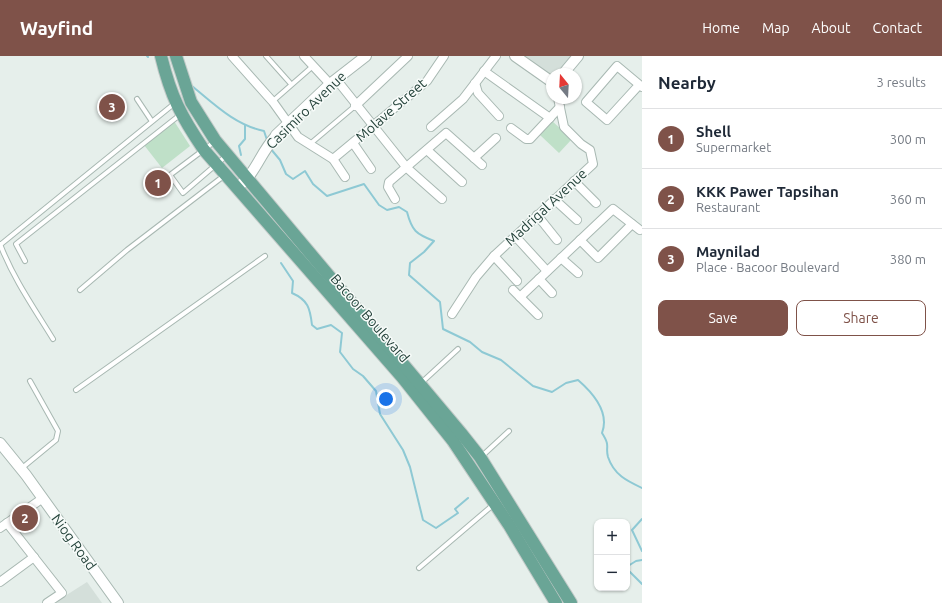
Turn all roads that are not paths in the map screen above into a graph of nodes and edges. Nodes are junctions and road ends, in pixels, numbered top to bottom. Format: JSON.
{"nodes":[{"id":1,"x":161,"y":56,"type":"edge"},
{"id":2,"x":176,"y":56,"type":"edge"},
{"id":3,"x":232,"y":56,"type":"edge"},
{"id":4,"x":266,"y":56,"type":"edge"},
{"id":5,"x":366,"y":56,"type":"edge"},
{"id":6,"x":408,"y":56,"type":"edge"},
{"id":7,"x":444,"y":56,"type":"edge"},
{"id":8,"x":496,"y":56,"type":"edge"},
{"id":9,"x":515,"y":56,"type":"edge"},
{"id":10,"x":578,"y":56,"type":"edge"},
{"id":11,"x":309,"y":59,"type":"edge"},
{"id":12,"x":568,"y":68,"type":"edge"},
{"id":13,"x":484,"y":71,"type":"junction"},
{"id":14,"x":546,"y":78,"type":"edge"},
{"id":15,"x":333,"y":82,"type":"junction"},
{"id":16,"x":475,"y":83,"type":"junction"},
{"id":17,"x":291,"y":84,"type":"junction"},
{"id":18,"x":641,"y":86,"type":"edge"},
{"id":19,"x":137,"y":100,"type":"dead end"},
{"id":20,"x":175,"y":102,"type":"junction"},
{"id":21,"x":272,"y":102,"type":"junction"},
{"id":22,"x":559,"y":104,"type":"edge"},
{"id":23,"x":355,"y":106,"type":"junction"},
{"id":24,"x":560,"y":107,"type":"junction"},
{"id":25,"x":181,"y":114,"type":"junction"},
{"id":26,"x":499,"y":116,"type":"dead end"},
{"id":27,"x":550,"y":118,"type":"junction"},
{"id":28,"x":152,"y":120,"type":"junction"},
{"id":29,"x":288,"y":124,"type":"junction"},
{"id":30,"x":372,"y":126,"type":"junction"},
{"id":31,"x":431,"y":127,"type":"dead end"},
{"id":32,"x":511,"y":128,"type":"dead end"},
{"id":33,"x":496,"y":138,"type":"dead end"},
{"id":34,"x":215,"y":140,"type":"junction"},
{"id":35,"x":353,"y":143,"type":"junction"},
{"id":36,"x":309,"y":145,"type":"junction"},
{"id":37,"x":204,"y":150,"type":"junction"},
{"id":38,"x":427,"y":150,"type":"junction"},
{"id":39,"x":228,"y":155,"type":"junction"},
{"id":40,"x":474,"y":158,"type":"junction"},
{"id":41,"x":333,"y":159,"type":"junction"},
{"id":42,"x":216,"y":165,"type":"junction"},
{"id":43,"x":482,"y":165,"type":"dead end"},
{"id":44,"x":371,"y":168,"type":"dead end"},
{"id":45,"x":407,"y":168,"type":"junction"},
{"id":46,"x":226,"y":175,"type":"junction"},
{"id":47,"x":346,"y":177,"type":"dead end"},
{"id":48,"x":248,"y":180,"type":"junction"},
{"id":49,"x":574,"y":181,"type":"junction"},
{"id":50,"x":462,"y":182,"type":"dead end"},
{"id":51,"x":237,"y":188,"type":"junction"},
{"id":52,"x":395,"y":199,"type":"dead end"},
{"id":53,"x":442,"y":199,"type":"dead end"},
{"id":54,"x":554,"y":199,"type":"junction"},
{"id":55,"x":596,"y":203,"type":"dead end"},
{"id":56,"x":536,"y":215,"type":"junction"},
{"id":57,"x":577,"y":220,"type":"dead end"},
{"id":58,"x":632,"y":224,"type":"junction"},
{"id":59,"x":640,"y":230,"type":"dead end"},
{"id":60,"x":516,"y":236,"type":"junction"},
{"id":61,"x":557,"y":240,"type":"dead end"},
{"id":62,"x":580,"y":240,"type":"junction"},
{"id":63,"x":0,"y":244,"type":"edge"},
{"id":64,"x":265,"y":256,"type":"dead end"},
{"id":65,"x":494,"y":256,"type":"junction"},
{"id":66,"x":560,"y":258,"type":"junction"},
{"id":67,"x":25,"y":260,"type":"dead end"},
{"id":68,"x":547,"y":271,"type":"junction"},
{"id":69,"x":578,"y":273,"type":"dead end"},
{"id":70,"x":539,"y":279,"type":"junction"},
{"id":71,"x":517,"y":281,"type":"dead end"},
{"id":72,"x":80,"y":290,"type":"dead end"},
{"id":73,"x":513,"y":290,"type":"dead end"},
{"id":74,"x":552,"y":293,"type":"dead end"},
{"id":75,"x":520,"y":297,"type":"junction"},
{"id":76,"x":452,"y":314,"type":"dead end"},
{"id":77,"x":538,"y":315,"type":"dead end"},
{"id":78,"x":53,"y":339,"type":"dead end"},
{"id":79,"x":458,"y":349,"type":"dead end"},
{"id":80,"x":30,"y":381,"type":"dead end"},
{"id":81,"x":420,"y":384,"type":"junction"},
{"id":82,"x":76,"y":390,"type":"dead end"},
{"id":83,"x":509,"y":432,"type":"dead end"},
{"id":84,"x":0,"y":443,"type":"edge"},
{"id":85,"x":480,"y":457,"type":"junction"},
{"id":86,"x":21,"y":469,"type":"junction"},
{"id":87,"x":43,"y":498,"type":"junction"},
{"id":88,"x":495,"y":504,"type":"junction"},
{"id":89,"x":3,"y":526,"type":"edge"},
{"id":90,"x":34,"y":557,"type":"junction"},
{"id":91,"x":419,"y":568,"type":"dead end"},
{"id":92,"x":0,"y":582,"type":"edge"},
{"id":93,"x":47,"y":603,"type":"edge"},
{"id":94,"x":118,"y":603,"type":"edge"},
{"id":95,"x":556,"y":603,"type":"edge"},
{"id":96,"x":571,"y":603,"type":"edge"}],
"edges":[{"from":1,"to":20,"type":"main road","name":"Bacoor Boulevard"},
{"from":2,"to":34,"type":"main road","name":"Bacoor Boulevard"},
{"from":3,"to":21,"type":"street"},
{"from":4,"to":17,"type":"lane"},
{"from":5,"to":15,"type":"street","name":"Casimiro Avenue"},
{"from":6,"to":23,"type":"street"},
{"from":7,"to":30,"type":"street","name":"Molave Street"},
{"from":8,"to":13,"type":"street"},
{"from":9,"to":14,"type":"street"},
{"from":10,"to":12,"type":"street"},
{"from":11,"to":15,"type":"street"},
{"from":11,"to":17,"type":"lane"},
{"from":13,"to":16,"type":"street"},
{"from":13,"to":27,"type":"street"},
{"from":15,"to":23,"type":"street"},
{"from":15,"to":29,"type":"street","name":"Casimiro Avenue"},
{"from":16,"to":26,"type":"street"},
{"from":16,"to":31,"type":"street"},
{"from":17,"to":21,"type":"lane"},
{"from":18,"to":18,"type":"street"},
{"from":19,"to":28,"type":"lane"},
{"from":20,"to":25,"type":"main road","name":"Bacoor Boulevard"},
{"from":20,"to":28,"type":"lane"},
{"from":21,"to":29,"type":"street"},
{"from":22,"to":24,"type":"street","name":"Madrigal Avenue"},
{"from":23,"to":30,"type":"street"},
{"from":23,"to":36,"type":"lane"},
{"from":24,"to":27,"type":"street"},
{"from":24,"to":49,"type":"street","name":"Madrigal Avenue"},
{"from":25,"to":37,"type":"main road","name":"Bacoor Boulevard"},
{"from":25,"to":67,"type":"lane"},
{"from":27,"to":32,"type":"street"},
{"from":28,"to":63,"type":"lane"},
{"from":29,"to":36,"type":"street"},
{"from":29,"to":48,"type":"street","name":"Casimiro Avenue"},
{"from":30,"to":35,"type":"street","name":"Molave Street"},
{"from":30,"to":45,"type":"street"},
{"from":33,"to":40,"type":"street"},
{"from":34,"to":37,"type":"lane"},
{"from":34,"to":39,"type":"main road","name":"Bacoor Boulevard"},
{"from":35,"to":41,"type":"street","name":"Molave Street"},
{"from":35,"to":44,"type":"street"},
{"from":36,"to":41,"type":"street"},
{"from":37,"to":42,"type":"main road","name":"Bacoor Boulevard"},
{"from":37,"to":42,"type":"lane"},
{"from":38,"to":40,"type":"street"},
{"from":38,"to":45,"type":"street"},
{"from":38,"to":50,"type":"street"},
{"from":39,"to":42,"type":"lane"},
{"from":39,"to":48,"type":"main road","name":"Bacoor Boulevard"},
{"from":40,"to":43,"type":"street"},
{"from":41,"to":47,"type":"street"},
{"from":42,"to":46,"type":"main road","name":"Bacoor Boulevard"},
{"from":45,"to":52,"type":"street"},
{"from":45,"to":53,"type":"street"},
{"from":46,"to":51,"type":"main road","name":"Bacoor Boulevard"},
{"from":46,"to":72,"type":"lane"},
{"from":48,"to":51,"type":"street","name":"Casimiro Avenue"},
{"from":48,"to":81,"type":"main road","name":"Bacoor Boulevard"},
{"from":49,"to":54,"type":"street","name":"Madrigal Avenue"},
{"from":49,"to":55,"type":"street"},
{"from":51,"to":88,"type":"main road","name":"Bacoor Boulevard"},
{"from":54,"to":56,"type":"street","name":"Madrigal Avenue"},
{"from":54,"to":57,"type":"street"},
{"from":56,"to":60,"type":"street","name":"Madrigal Avenue"},
{"from":56,"to":61,"type":"street"},
{"from":58,"to":59,"type":"street"},
{"from":58,"to":62,"type":"street"},
{"from":58,"to":62,"type":"street"},
{"from":60,"to":65,"type":"street","name":"Madrigal Avenue"},
{"from":60,"to":68,"type":"street"},
{"from":62,"to":66,"type":"street"},
{"from":63,"to":78,"type":"lane"},
{"from":64,"to":82,"type":"lane"},
{"from":65,"to":71,"type":"street"},
{"from":65,"to":76,"type":"street","name":"Madrigal Avenue"},
{"from":66,"to":68,"type":"street"},
{"from":66,"to":69,"type":"street"},
{"from":68,"to":70,"type":"street"},
{"from":70,"to":74,"type":"street"},
{"from":70,"to":75,"type":"street"},
{"from":73,"to":75,"type":"street"},
{"from":75,"to":77,"type":"street"},
{"from":79,"to":81,"type":"lane"},
{"from":80,"to":86,"type":"lane"},
{"from":81,"to":85,"type":"main road","name":"Bacoor Boulevard"},
{"from":83,"to":85,"type":"lane"},
{"from":84,"to":86,"type":"street","name":"Niog Road"},
{"from":85,"to":96,"type":"main road","name":"Bacoor Boulevard"},
{"from":86,"to":87,"type":"street","name":"Niog Road"},
{"from":87,"to":89,"type":"street"},
{"from":87,"to":94,"type":"street","name":"Niog Road"},
{"from":88,"to":91,"type":"lane"},
{"from":88,"to":95,"type":"main road","name":"Bacoor Boulevard"},
{"from":89,"to":90,"type":"street"},
{"from":90,"to":92,"type":"street"},
{"from":90,"to":93,"type":"street"}]}
